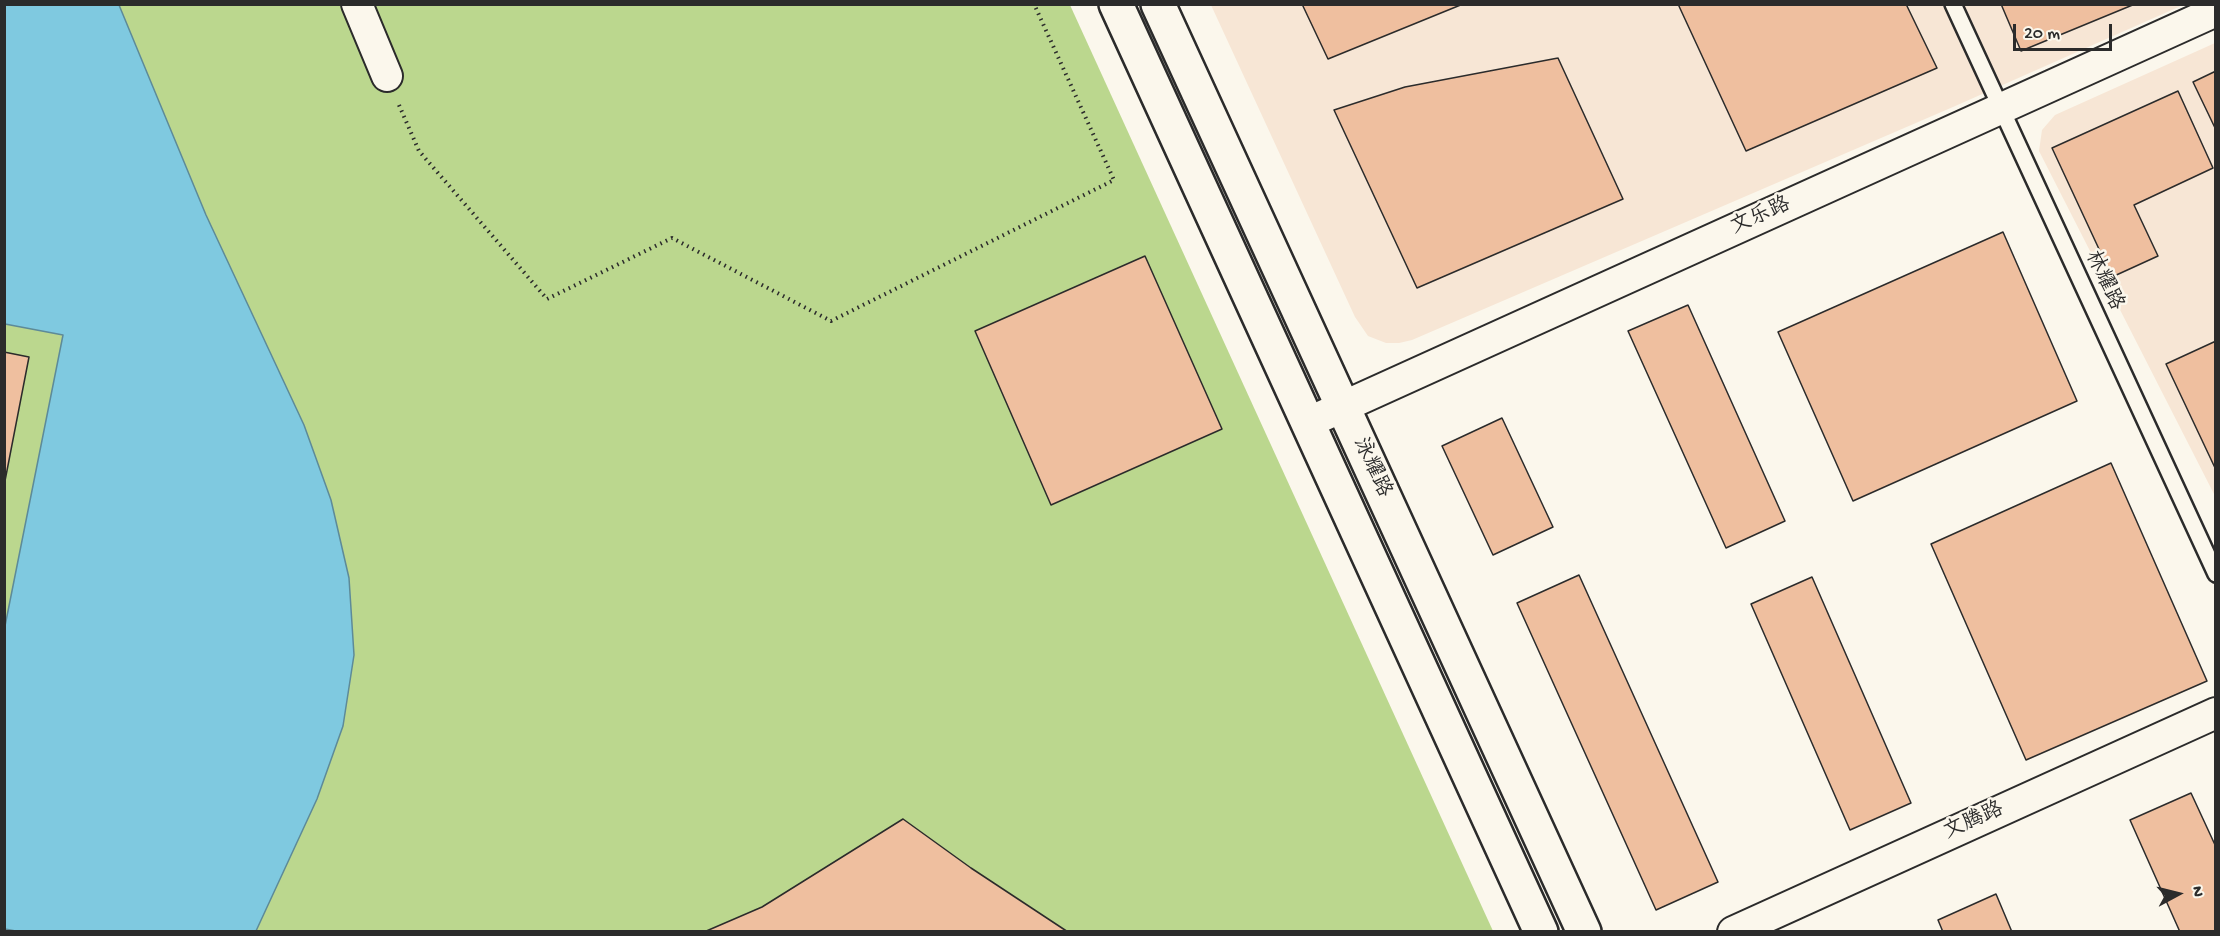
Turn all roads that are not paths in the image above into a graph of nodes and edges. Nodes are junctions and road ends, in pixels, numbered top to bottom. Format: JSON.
{"nodes":[{"id":1,"x":357,"y":4,"type":"edge"},
{"id":2,"x":1116,"y":4,"type":"edge"},
{"id":3,"x":1158,"y":4,"type":"edge"},
{"id":4,"x":1953,"y":4,"type":"edge"},
{"id":5,"x":2216,"y":10,"type":"edge"},
{"id":6,"x":387,"y":76,"type":"road end"},
{"id":7,"x":2000,"y":108,"type":"junction"},
{"id":8,"x":1343,"y":406,"type":"junction"},
{"id":9,"x":1307,"y":423,"type":"junction"},
{"id":10,"x":2216,"y":574,"type":"edge"},
{"id":11,"x":2216,"y":712,"type":"edge"},
{"id":12,"x":1541,"y":932,"type":"edge"},
{"id":13,"x":1584,"y":932,"type":"edge"},
{"id":14,"x":1733,"y":932,"type":"edge"}],
"edges":[{"from":1,"to":6,"type":"street"},
{"from":2,"to":9,"type":"street","name":"泳耀路"},
{"from":3,"to":8,"type":"street","name":"泳耀路"},
{"from":4,"to":7,"type":"lane","name":"林耀路"},
{"from":5,"to":7,"type":"street","name":"文乐路"},
{"from":7,"to":8,"type":"street","name":"文乐路"},
{"from":7,"to":10,"type":"lane","name":"林耀路"},
{"from":8,"to":9,"type":"street","name":"文乐路"},
{"from":8,"to":13,"type":"street","name":"泳耀路"},
{"from":9,"to":12,"type":"street","name":"泳耀路"},
{"from":11,"to":14,"type":"street","name":"文腾路"}]}
